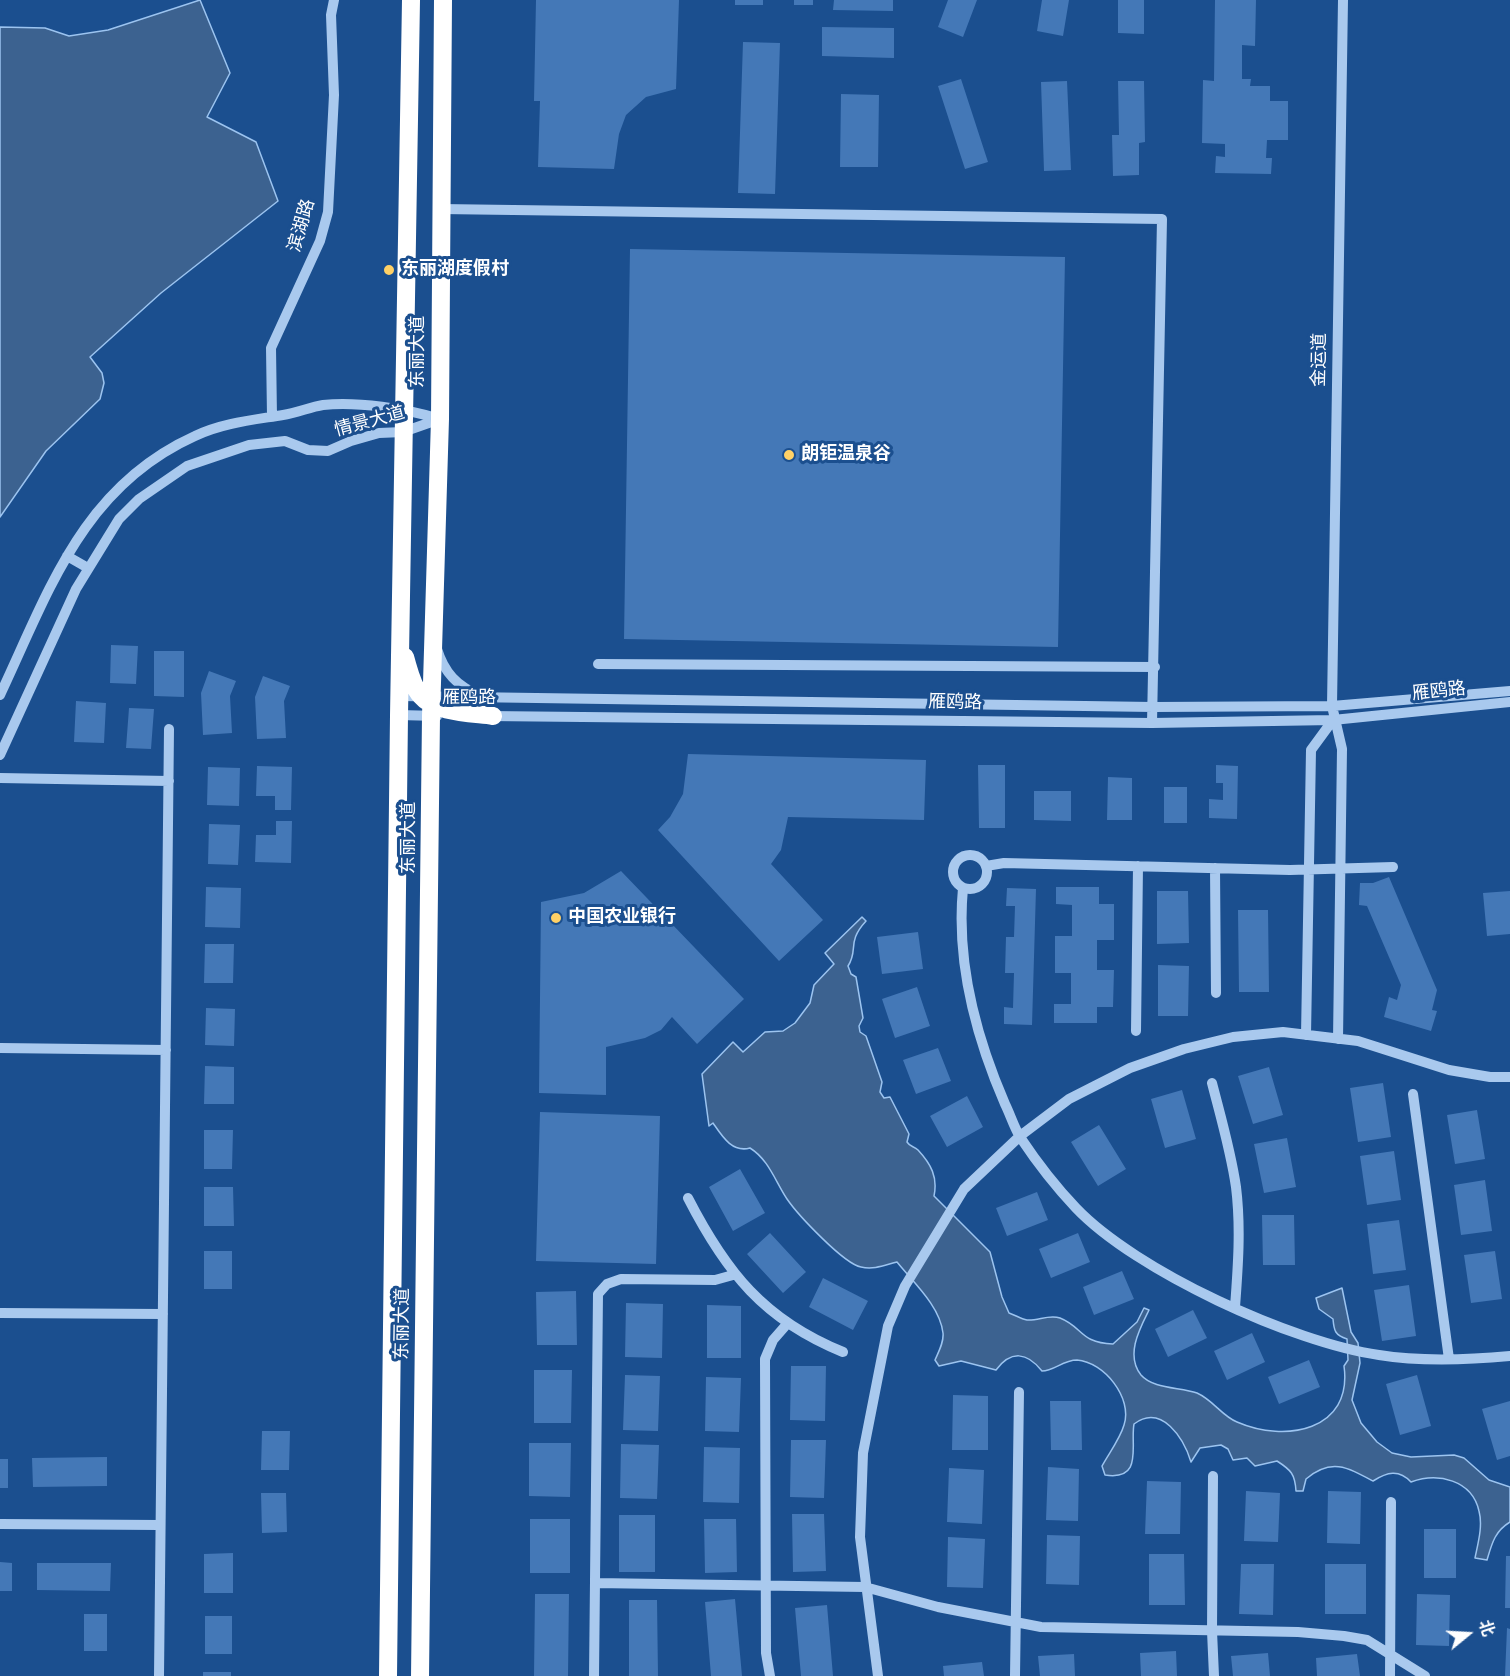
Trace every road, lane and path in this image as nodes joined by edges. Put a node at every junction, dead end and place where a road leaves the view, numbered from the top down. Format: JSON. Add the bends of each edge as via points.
{"nodes":[{"id":1,"x":334,"y":0,"type":"edge"},
{"id":2,"x":411,"y":0,"type":"edge"},
{"id":3,"x":443,"y":0,"type":"edge"},
{"id":4,"x":1343,"y":0,"type":"edge"},
{"id":5,"x":441,"y":209,"type":"junction"},
{"id":6,"x":403,"y":408,"type":"junction"},
{"id":7,"x":272,"y":417,"type":"junction"},
{"id":8,"x":440,"y":419,"type":"junction"},
{"id":9,"x":403,"y":432,"type":"junction"},
{"id":10,"x":67,"y":556,"type":"junction"},
{"id":11,"x":88,"y":568,"type":"junction"},
{"id":12,"x":434,"y":634,"type":"junction"},
{"id":13,"x":400,"y":635,"type":"junction"},
{"id":14,"x":598,"y":664,"type":"dead end"},
{"id":15,"x":1155,"y":668,"type":"junction"},
{"id":16,"x":1510,"y":691,"type":"edge"},
{"id":17,"x":0,"y":695,"type":"edge"},
{"id":18,"x":399,"y":696,"type":"junction"},
{"id":19,"x":1510,"y":702,"type":"edge"},
{"id":20,"x":429,"y":703,"type":"junction"},
{"id":21,"x":1332,"y":706,"type":"junction"},
{"id":22,"x":492,"y":707,"type":"junction"},
{"id":23,"x":1153,"y":707,"type":"junction"},
{"id":24,"x":399,"y":715,"type":"junction"},
{"id":25,"x":1333,"y":720,"type":"junction"},
{"id":26,"x":1152,"y":723,"type":"junction"},
{"id":27,"x":169,"y":729,"type":"dead end"},
{"id":28,"x":0,"y":755,"type":"edge"},
{"id":29,"x":0,"y":778,"type":"edge"},
{"id":30,"x":169,"y":781,"type":"junction"},
{"id":31,"x":986,"y":866,"type":"junction"},
{"id":32,"x":1138,"y":866,"type":"junction"},
{"id":33,"x":1393,"y":867,"type":"dead end"},
{"id":34,"x":1215,"y":868,"type":"junction"},
{"id":35,"x":1340,"y":868,"type":"junction"},
{"id":36,"x":1309,"y":869,"type":"junction"},
{"id":37,"x":963,"y":888,"type":"junction"},
{"id":38,"x":1216,"y":993,"type":"dead end"},
{"id":39,"x":1136,"y":1031,"type":"dead end"},
{"id":40,"x":1306,"y":1035,"type":"junction"},
{"id":41,"x":1338,"y":1039,"type":"junction"},
{"id":42,"x":0,"y":1048,"type":"edge"},
{"id":43,"x":166,"y":1050,"type":"junction"},
{"id":44,"x":1510,"y":1077,"type":"edge"},
{"id":45,"x":1212,"y":1083,"type":"dead end"},
{"id":46,"x":1413,"y":1094,"type":"dead end"},
{"id":47,"x":1020,"y":1136,"type":"junction"},
{"id":48,"x":688,"y":1198,"type":"dead end"},
{"id":49,"x":734,"y":1275,"type":"junction"},
{"id":50,"x":1235,"y":1308,"type":"junction"},
{"id":51,"x":0,"y":1313,"type":"edge"},
{"id":52,"x":163,"y":1314,"type":"junction"},
{"id":53,"x":787,"y":1324,"type":"junction"},
{"id":54,"x":843,"y":1352,"type":"dead end"},
{"id":55,"x":1510,"y":1356,"type":"edge"},
{"id":56,"x":1449,"y":1359,"type":"junction"},
{"id":57,"x":1019,"y":1392,"type":"dead end"},
{"id":58,"x":1213,"y":1476,"type":"dead end"},
{"id":59,"x":1391,"y":1502,"type":"dead end"},
{"id":60,"x":0,"y":1524,"type":"edge"},
{"id":61,"x":160,"y":1525,"type":"junction"},
{"id":62,"x":595,"y":1583,"type":"junction"},
{"id":63,"x":765,"y":1587,"type":"junction"},
{"id":64,"x":865,"y":1587,"type":"junction"},
{"id":65,"x":1014,"y":1622,"type":"junction"},
{"id":66,"x":1212,"y":1631,"type":"junction"},
{"id":67,"x":1389,"y":1654,"type":"junction"},
{"id":68,"x":159,"y":1676,"type":"edge"},
{"id":69,"x":387,"y":1676,"type":"edge"},
{"id":70,"x":420,"y":1676,"type":"edge"},
{"id":71,"x":594,"y":1676,"type":"edge"},
{"id":72,"x":770,"y":1676,"type":"edge"},
{"id":73,"x":878,"y":1676,"type":"edge"},
{"id":74,"x":1015,"y":1676,"type":"edge"},
{"id":75,"x":1214,"y":1676,"type":"edge"},
{"id":76,"x":1390,"y":1676,"type":"edge"},
{"id":77,"x":1425,"y":1676,"type":"edge"}],
"edges":[{"from":1,"to":7,"type":"street","name":"滨湖路","via":[[328,212],[320,241],[272,348]]},
{"from":2,"to":6,"type":"highway","name":"东丽大道"},
{"from":3,"to":5,"type":"highway","name":"东丽大道"},
{"from":4,"to":21,"type":"street","name":"金运道"},
{"from":5,"to":8,"type":"highway","name":"东丽大道"},
{"from":5,"to":15,"type":"street","via":[[1161,219]]},
{"from":6,"to":7,"type":"street","name":"情景大道","via":[[321,405]]},
{"from":6,"to":8,"type":"street","name":"情景大道"},
{"from":6,"to":9,"type":"highway","name":"东丽大道"},
{"from":7,"to":10,"type":"street","name":"情景大道","via":[[228,424],[196,435],[141,467],[97,509]]},
{"from":8,"to":9,"type":"street","name":"情景大道"},
{"from":8,"to":12,"type":"highway","name":"东丽大道"},
{"from":9,"to":11,"type":"street","name":"情景大道","via":[[379,433],[328,451],[308,450],[285,441],[249,445],[187,466],[139,499],[118,519]]},
{"from":9,"to":13,"type":"highway","name":"东丽大道"},
{"from":10,"to":11,"type":"street"},
{"from":10,"to":17,"type":"street","name":"情景大道"},
{"from":11,"to":28,"type":"street","name":"情景大道"},
{"from":12,"to":20,"type":"highway","name":"东丽大道"},
{"from":12,"to":22,"type":"street","via":[[440,659],[452,678]]},
{"from":13,"to":18,"type":"highway","name":"东丽大道"},
{"from":13,"to":20,"type":"highway","via":[[410,674]]},
{"from":14,"to":15,"type":"street"},
{"from":15,"to":23,"type":"street"},
{"from":16,"to":21,"type":"street","name":"雁鸥路"},
{"from":18,"to":20,"type":"street","name":"雁鸥路"},
{"from":18,"to":24,"type":"highway","name":"东丽大道"},
{"from":19,"to":25,"type":"street","name":"雁鸥路"},
{"from":20,"to":22,"type":"highway"},
{"from":20,"to":24,"type":"street","name":"雁鸥路"},
{"from":20,"to":70,"type":"highway","name":"东丽大道"},
{"from":21,"to":23,"type":"street","name":"雁鸥路"},
{"from":21,"to":25,"type":"street","name":"金运道"},
{"from":22,"to":23,"type":"street","name":"雁鸥路"},
{"from":22,"to":26,"type":"street","name":"雁鸥路"},
{"from":23,"to":26,"type":"street"},
{"from":24,"to":69,"type":"highway","name":"东丽大道"},
{"from":25,"to":26,"type":"street","name":"雁鸥路"},
{"from":25,"to":35,"type":"street","name":"金运道","via":[[1342,749]]},
{"from":25,"to":36,"type":"street","via":[[1311,750]]},
{"from":27,"to":30,"type":"street"},
{"from":29,"to":30,"type":"street"},
{"from":30,"to":43,"type":"street"},
{"from":31,"to":32,"type":"street"},
{"from":31,"to":37,"type":"street","via":[[981,885]]},
{"from":31,"to":37,"type":"street","via":[[972,855],[960,858],[952,870]]},
{"from":32,"to":34,"type":"street"},
{"from":32,"to":39,"type":"street"},
{"from":33,"to":35,"type":"street"},
{"from":34,"to":36,"type":"street"},
{"from":34,"to":38,"type":"street"},
{"from":35,"to":36,"type":"street"},
{"from":35,"to":41,"type":"street","name":"金运道"},
{"from":36,"to":40,"type":"street"},
{"from":37,"to":47,"type":"street","via":[[961,928],[975,1016],[994,1079]]},
{"from":40,"to":41,"type":"street"},
{"from":40,"to":47,"type":"street","via":[[1283,1032],[1233,1037],[1184,1049],[1131,1068],[1069,1099]]},
{"from":41,"to":44,"type":"street","via":[[1358,1041],[1449,1070]]},
{"from":42,"to":43,"type":"street"},
{"from":43,"to":52,"type":"street"},
{"from":45,"to":50,"type":"street","via":[[1236,1188],[1239,1241]]},
{"from":46,"to":56,"type":"street"},
{"from":47,"to":50,"type":"street","via":[[1077,1209],[1129,1251]]},
{"from":47,"to":64,"type":"street","via":[[964,1189],[905,1286],[888,1326],[863,1453],[860,1537]]},
{"from":48,"to":49,"type":"street"},
{"from":49,"to":53,"type":"street","via":[[751,1295]]},
{"from":49,"to":62,"type":"street","via":[[715,1280],[621,1280],[607,1284],[598,1294]]},
{"from":50,"to":56,"type":"street","via":[[1331,1344],[1377,1355]]},
{"from":51,"to":52,"type":"street"},
{"from":52,"to":61,"type":"street"},
{"from":53,"to":54,"type":"street"},
{"from":53,"to":63,"type":"street","via":[[773,1340],[765,1359]]},
{"from":55,"to":56,"type":"street"},
{"from":57,"to":65,"type":"street"},
{"from":58,"to":66,"type":"street"},
{"from":59,"to":67,"type":"street"},
{"from":60,"to":61,"type":"street"},
{"from":61,"to":68,"type":"street"},
{"from":62,"to":63,"type":"street"},
{"from":62,"to":71,"type":"street"},
{"from":63,"to":64,"type":"street"},
{"from":63,"to":72,"type":"street"},
{"from":64,"to":65,"type":"street"},
{"from":64,"to":73,"type":"street"},
{"from":65,"to":66,"type":"street","via":[[1041,1627]]},
{"from":65,"to":74,"type":"street"},
{"from":66,"to":67,"type":"street","via":[[1344,1636],[1367,1640]]},
{"from":66,"to":75,"type":"street"},
{"from":67,"to":76,"type":"street"},
{"from":67,"to":77,"type":"street"}]}
